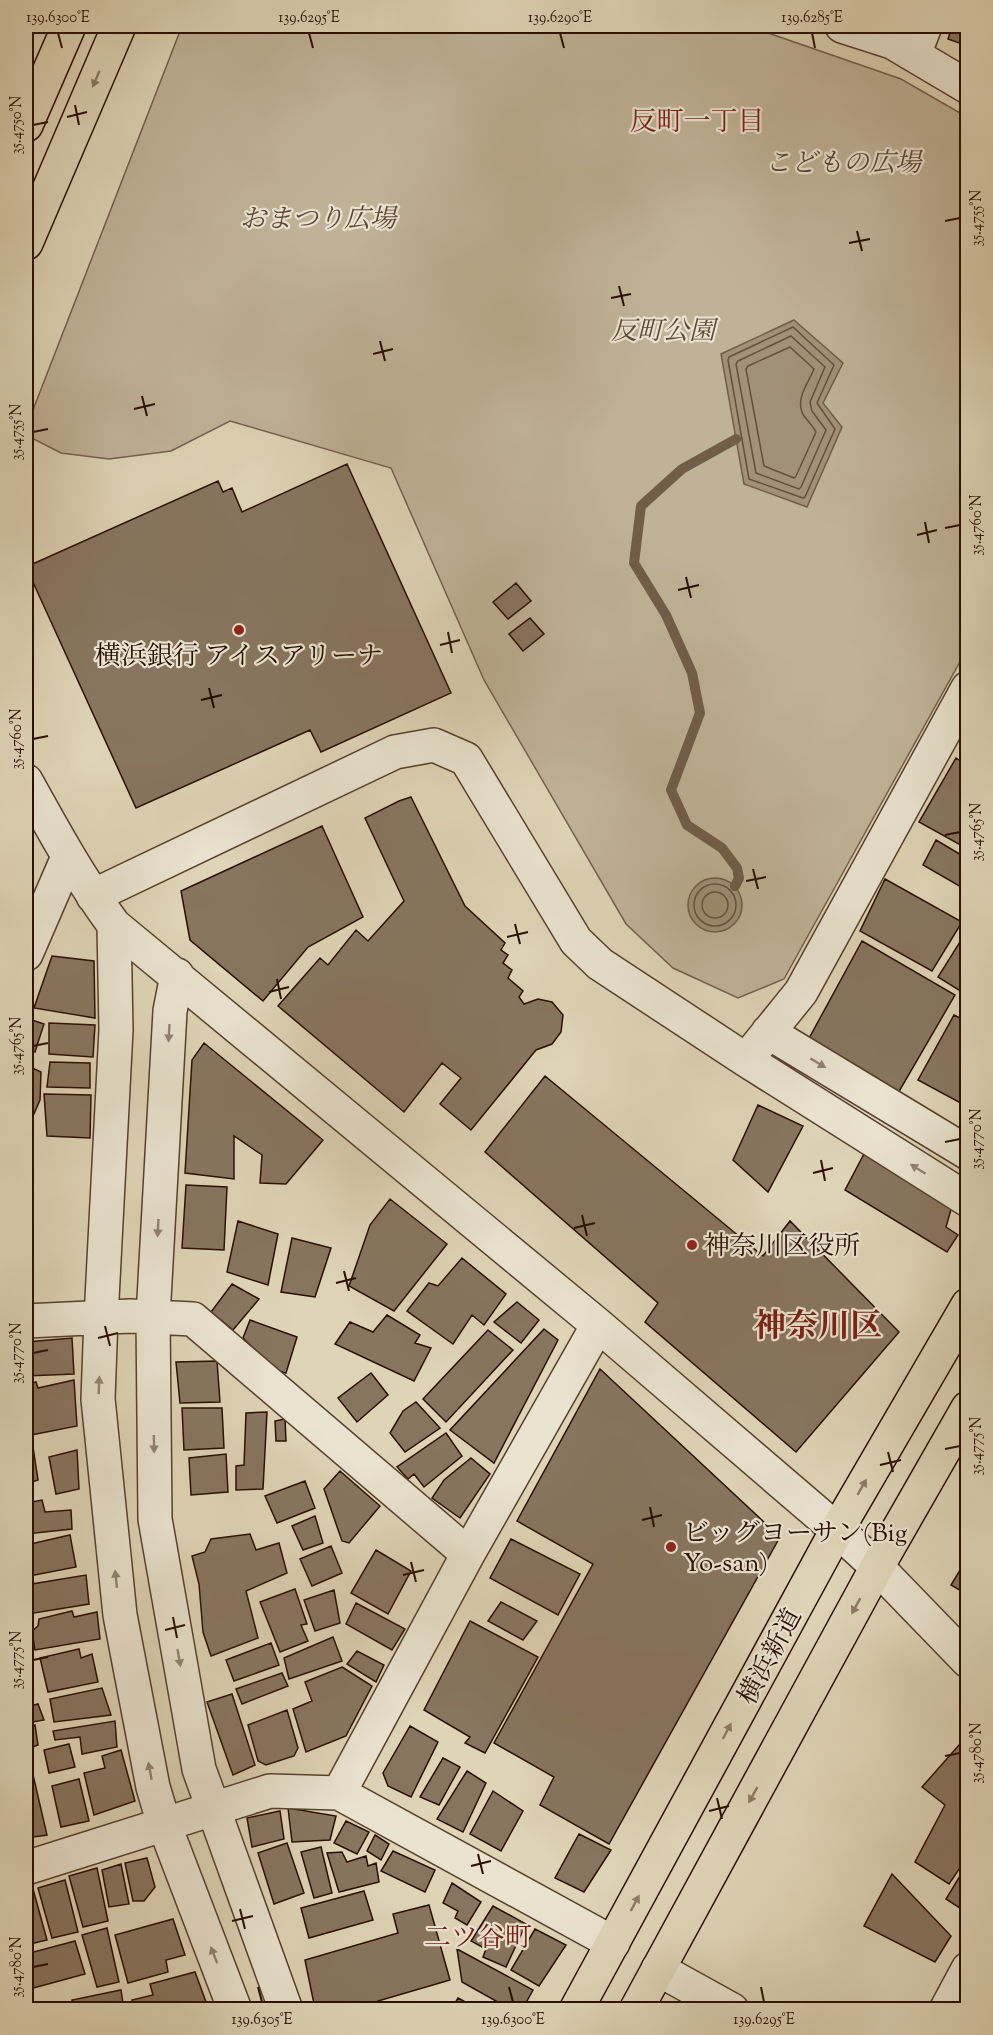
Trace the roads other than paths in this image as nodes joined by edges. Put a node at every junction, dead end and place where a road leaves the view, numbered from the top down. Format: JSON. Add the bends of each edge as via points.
{"nodes":[{"id":1,"x":69,"y":26,"type":"edge"},
{"id":2,"x":119,"y":26,"type":"edge"},
{"id":3,"x":842,"y":26,"type":"edge"},
{"id":4,"x":920,"y":40,"type":"edge"},
{"id":5,"x":968,"y":87,"type":"edge"},
{"id":6,"x":26,"y":125,"type":"edge"},
{"id":7,"x":26,"y":243,"type":"edge"},
{"id":8,"x":968,"y":688,"type":"edge"},
{"id":9,"x":26,"y":781,"type":"edge"},
{"id":10,"x":68,"y":857,"type":"junction"},
{"id":11,"x":93,"y":896,"type":"junction"},
{"id":12,"x":114,"y":925,"type":"junction"},
{"id":13,"x":26,"y":954,"type":"edge"},
{"id":14,"x":177,"y":975,"type":"junction"},
{"id":15,"x":768,"y":1032,"type":"junction"},
{"id":16,"x":746,"y":1060,"type":"junction"},
{"id":17,"x":968,"y":1153,"type":"edge"},
{"id":18,"x":968,"y":1200,"type":"edge"},
{"id":19,"x":968,"y":1305,"type":"edge"},
{"id":20,"x":153,"y":1317,"type":"junction"},
{"id":21,"x":101,"y":1318,"type":"junction"},
{"id":22,"x":26,"y":1321,"type":"edge"},
{"id":23,"x":598,"y":1324,"type":"junction"},
{"id":24,"x":968,"y":1408,"type":"edge"},
{"id":25,"x":837,"y":1530,"type":"junction"},
{"id":26,"x":468,"y":1554,"type":"junction"},
{"id":27,"x":877,"y":1567,"type":"junction"},
{"id":28,"x":968,"y":1662,"type":"edge"},
{"id":29,"x":339,"y":1793,"type":"junction"},
{"id":30,"x":212,"y":1809,"type":"junction"},
{"id":31,"x":164,"y":1824,"type":"junction"},
{"id":32,"x":26,"y":1868,"type":"edge"},
{"id":33,"x":613,"y":1943,"type":"junction"},
{"id":34,"x":658,"y":1969,"type":"junction"},
{"id":35,"x":968,"y":1969,"type":"edge"},
{"id":36,"x":235,"y":2010,"type":"edge"},
{"id":37,"x":286,"y":2010,"type":"edge"},
{"id":38,"x":576,"y":2010,"type":"edge"},
{"id":39,"x":636,"y":2010,"type":"edge"},
{"id":40,"x":732,"y":2010,"type":"edge"},
{"id":41,"x":946,"y":2010,"type":"edge"}],
"edges":[{"from":1,"to":6,"type":"highway"},
{"from":2,"to":7,"type":"highway","one_way":true},
{"from":3,"to":4,"type":"street","via":[[892,42]]},
{"from":4,"to":5,"type":"street"},
{"from":8,"to":15,"type":"street","via":[[801,992]]},
{"from":9,"to":10,"type":"street"},
{"from":10,"to":11,"type":"street"},
{"from":10,"to":13,"type":"street"},
{"from":11,"to":12,"type":"street"},
{"from":11,"to":16,"type":"street","via":[[395,752],[434,745],[466,759],[576,941],[600,963]]},
{"from":12,"to":14,"type":"street"},
{"from":12,"to":21,"type":"street","via":[[116,1030]]},
{"from":14,"to":20,"type":"street","one_way":true,"via":[[170,1011]]},
{"from":14,"to":23,"type":"street"},
{"from":15,"to":16,"type":"street"},
{"from":15,"to":17,"type":"street","one_way":true},
{"from":18,"to":16,"type":"street","one_way":true},
{"from":25,"to":19,"type":"highway","name":"横浜新道","one_way":true},
{"from":20,"to":21,"type":"street"},
{"from":20,"to":26,"type":"street","via":[[193,1319]]},
{"from":20,"to":30,"type":"street","one_way":true,"via":[[155,1519],[199,1769]]},
{"from":21,"to":22,"type":"street"},
{"from":31,"to":21,"type":"street","one_way":true,"via":[[120,1615],[98,1399]]},
{"from":23,"to":25,"type":"street"},
{"from":23,"to":26,"type":"street"},
{"from":24,"to":27,"type":"highway","name":"横浜新道"},
{"from":25,"to":27,"type":"street"},
{"from":33,"to":25,"type":"highway","name":"横浜新道","one_way":true},
{"from":26,"to":29,"type":"street"},
{"from":27,"to":28,"type":"street"},
{"from":27,"to":34,"type":"highway","name":"横浜新道","one_way":true},
{"from":29,"to":30,"type":"street","via":[[270,1791]]},
{"from":29,"to":33,"type":"street"},
{"from":30,"to":31,"type":"street"},
{"from":30,"to":37,"type":"street"},
{"from":31,"to":32,"type":"street"},
{"from":36,"to":31,"type":"street","one_way":true},
{"from":33,"to":38,"type":"highway","name":"横浜新道"},
{"from":34,"to":39,"type":"highway","name":"横浜新道"},
{"from":34,"to":40,"type":"street"},
{"from":35,"to":41,"type":"street"}]}
